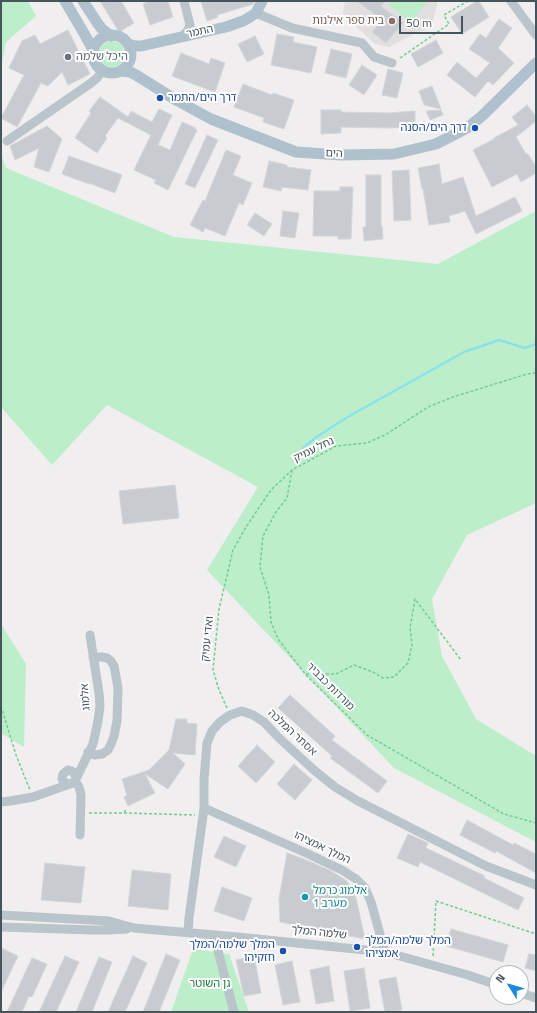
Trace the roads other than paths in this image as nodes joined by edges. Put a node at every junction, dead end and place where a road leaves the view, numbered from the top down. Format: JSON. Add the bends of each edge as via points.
{"nodes":[{"id":1,"x":65,"y":1,"type":"edge"},
{"id":2,"x":83,"y":1,"type":"edge"},
{"id":3,"x":184,"y":1,"type":"edge"},
{"id":4,"x":262,"y":1,"type":"edge"},
{"id":5,"x":511,"y":1,"type":"edge"},
{"id":6,"x":256,"y":13,"type":"junction"},
{"id":7,"x":536,"y":35,"type":"edge"},
{"id":8,"x":110,"y":36,"type":"junction"},
{"id":9,"x":183,"y":36,"type":"junction"},
{"id":10,"x":128,"y":44,"type":"junction"},
{"id":11,"x":94,"y":52,"type":"junction"},
{"id":12,"x":392,"y":63,"type":"road end"},
{"id":13,"x":536,"y":63,"type":"edge"},
{"id":14,"x":103,"y":70,"type":"junction"},
{"id":15,"x":121,"y":71,"type":"junction"},
{"id":16,"x":7,"y":141,"type":"dead end"},
{"id":17,"x":90,"y":634,"type":"dead end"},
{"id":18,"x":93,"y":657,"type":"junction"},
{"id":19,"x":87,"y":754,"type":"junction"},
{"id":20,"x":65,"y":772,"type":"junction"},
{"id":21,"x":73,"y":781,"type":"junction"},
{"id":22,"x":44,"y":793,"type":"junction"},
{"id":23,"x":1,"y":802,"type":"edge"},
{"id":24,"x":203,"y":812,"type":"junction"},
{"id":25,"x":80,"y":835,"type":"dead end"},
{"id":26,"x":536,"y":885,"type":"edge"},
{"id":27,"x":1,"y":915,"type":"edge"},
{"id":28,"x":1,"y":927,"type":"edge"},
{"id":29,"x":134,"y":928,"type":"junction"},
{"id":30,"x":188,"y":932,"type":"junction"},
{"id":31,"x":218,"y":935,"type":"junction"},
{"id":32,"x":385,"y":952,"type":"junction"},
{"id":33,"x":489,"y":982,"type":"edge"},
{"id":34,"x":234,"y":1012,"type":"edge"}],
"edges":[{"from":1,"to":11,"type":"main road"},
{"from":2,"to":8,"type":"main road","via":[[98,24]]},
{"from":3,"to":9,"type":"street","via":[[190,25]]},
{"from":4,"to":6,"type":"main road"},
{"from":5,"to":7,"type":"street"},
{"from":6,"to":9,"type":"main road","name":"התמר","via":[[226,27]]},
{"from":6,"to":12,"type":"street","via":[[292,28],[362,42],[374,57]]},
{"from":8,"to":10,"type":"main road","via":[[116,36]]},
{"from":8,"to":11,"type":"main road","via":[[98,43]]},
{"from":9,"to":10,"type":"main road","name":"התמר","via":[[141,46]]},
{"from":10,"to":15,"type":"main road","via":[[130,59]]},
{"from":11,"to":14,"type":"main road","via":[[96,62]]},
{"from":13,"to":15,"type":"main road","name":"הים","via":[[467,128],[436,144],[394,154],[341,155],[296,152],[211,119],[136,75]]},
{"from":14,"to":15,"type":"main road","via":[[112,73]]},
{"from":14,"to":16,"type":"street","via":[[91,83]]},
{"from":17,"to":18,"type":"street","name":"אלמוג"},
{"from":18,"to":19,"type":"street","name":"אלמוג","via":[[100,706],[93,744]]},
{"from":18,"to":19,"type":"street","via":[[108,658],[114,666],[118,688],[118,721],[108,750],[102,754]]},
{"from":19,"to":20,"type":"street","name":"אלמוג"},
{"from":19,"to":21,"type":"street","name":"אלמוג"},
{"from":20,"to":21,"type":"street","via":[[63,780],[66,783]]},
{"from":20,"to":22,"type":"street","name":"אלמוג"},
{"from":21,"to":22,"type":"street","name":"אלמוג"},
{"from":21,"to":25,"type":"street","via":[[80,790]]},
{"from":22,"to":23,"type":"street","name":"אלמוג"},
{"from":24,"to":26,"type":"street","name":"אסתר המלכה","via":[[207,743],[212,731],[220,722],[242,711],[264,722],[315,771],[358,801],[486,866]]},
{"from":24,"to":30,"type":"street"},
{"from":24,"to":32,"type":"street","name":"המלך אמציהו","via":[[304,852],[356,879],[365,888],[371,902]]},
{"from":27,"to":29,"type":"street","name":"שלמה המלך","via":[[108,921]]},
{"from":28,"to":29,"type":"street","name":"שלמה המלך","via":[[92,930]]},
{"from":29,"to":30,"type":"street","name":"שלמה המלך"},
{"from":30,"to":31,"type":"street","name":"שלמה המלך"},
{"from":31,"to":32,"type":"street","name":"שלמה המלך"},
{"from":31,"to":34,"type":"street","via":[[218,951]]},
{"from":32,"to":33,"type":"street","name":"שלמה המלך"}]}
